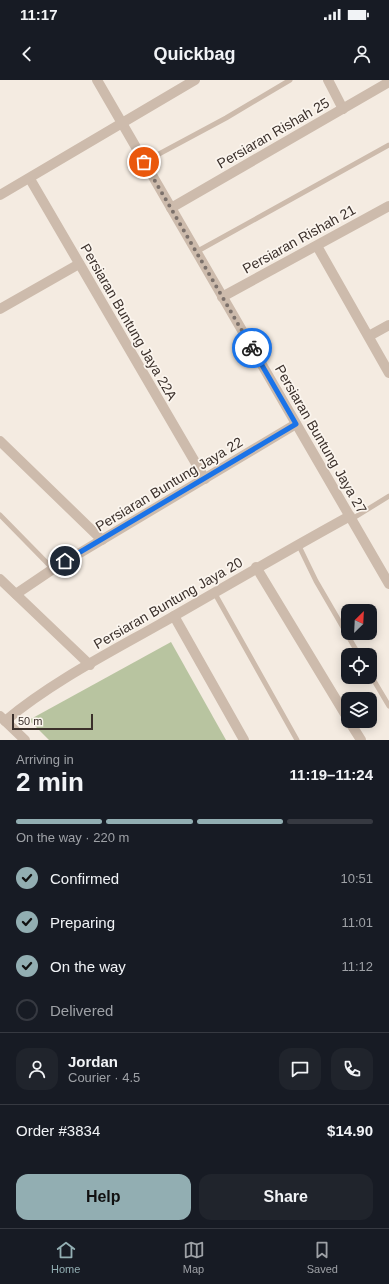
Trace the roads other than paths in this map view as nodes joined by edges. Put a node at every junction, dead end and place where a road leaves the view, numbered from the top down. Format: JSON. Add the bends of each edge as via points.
{"nodes":[{"id":1,"x":97,"y":80,"type":"edge"},
{"id":2,"x":195,"y":80,"type":"edge"},
{"id":3,"x":290,"y":80,"type":"edge"},
{"id":4,"x":328,"y":80,"type":"edge"},
{"id":5,"x":389,"y":82,"type":"edge"},
{"id":6,"x":343,"y":109,"type":"junction"},
{"id":7,"x":121,"y":124,"type":"junction"},
{"id":8,"x":389,"y":145,"type":"edge"},
{"id":9,"x":144,"y":162,"type":"junction"},
{"id":10,"x":30,"y":179,"type":"junction"},
{"id":11,"x":0,"y":195,"type":"edge"},
{"id":12,"x":389,"y":206,"type":"edge"},
{"id":13,"x":171,"y":208,"type":"junction"},
{"id":14,"x":317,"y":246,"type":"junction"},
{"id":15,"x":196,"y":252,"type":"junction"},
{"id":16,"x":79,"y":264,"type":"junction"},
{"id":17,"x":222,"y":296,"type":"junction"},
{"id":18,"x":0,"y":309,"type":"edge"},
{"id":19,"x":389,"y":325,"type":"edge"},
{"id":20,"x":369,"y":336,"type":"junction"},
{"id":21,"x":389,"y":373,"type":"edge"},
{"id":22,"x":296,"y":424,"type":"junction"},
{"id":23,"x":0,"y":441,"type":"edge"},
{"id":24,"x":205,"y":479,"type":"junction"},
{"id":25,"x":389,"y":496,"type":"edge"},
{"id":26,"x":0,"y":515,"type":"edge"},
{"id":27,"x":351,"y":518,"type":"junction"},
{"id":28,"x":102,"y":540,"type":"junction"},
{"id":29,"x":298,"y":544,"type":"junction"},
{"id":30,"x":256,"y":567,"type":"junction"},
{"id":31,"x":53,"y":569,"type":"junction"},
{"id":32,"x":0,"y":578,"type":"edge"},
{"id":33,"x":389,"y":584,"type":"edge"},
{"id":34,"x":214,"y":592,"type":"junction"},
{"id":35,"x":16,"y":594,"type":"junction"},
{"id":36,"x":174,"y":616,"type":"junction"},
{"id":37,"x":355,"y":648,"type":"edge"},
{"id":38,"x":90,"y":665,"type":"junction"},
{"id":39,"x":376,"y":684,"type":"edge"},
{"id":40,"x":389,"y":706,"type":"edge"},
{"id":41,"x":341,"y":707,"type":"edge"},
{"id":42,"x":2,"y":718,"type":"edge"},
{"id":43,"x":353,"y":728,"type":"edge"},
{"id":44,"x":358,"y":739,"type":"edge"},
{"id":45,"x":25,"y":740,"type":"edge"},
{"id":46,"x":244,"y":740,"type":"edge"},
{"id":47,"x":297,"y":740,"type":"edge"}],
"edges":[{"from":1,"to":7,"type":"street","name":"Persiaran Buntung Jaya 27"},
{"from":2,"to":7,"type":"street"},
{"from":3,"to":9,"type":"lane"},
{"from":4,"to":6,"type":"street"},
{"from":5,"to":6,"type":"street","name":"Persiaran Rishah 25"},
{"from":6,"to":13,"type":"street","name":"Persiaran Rishah 25"},
{"from":7,"to":9,"type":"street","name":"Persiaran Buntung Jaya 27"},
{"from":7,"to":10,"type":"street"},
{"from":8,"to":15,"type":"lane"},
{"from":9,"to":13,"type":"street","name":"Persiaran Buntung Jaya 27"},
{"from":10,"to":11,"type":"street"},
{"from":10,"to":16,"type":"street","name":"Persiaran Buntung Jaya 22A"},
{"from":12,"to":14,"type":"street","name":"Persiaran Rishah 21"},
{"from":13,"to":15,"type":"street","name":"Persiaran Buntung Jaya 27"},
{"from":14,"to":17,"type":"street","name":"Persiaran Rishah 21"},
{"from":14,"to":20,"type":"street"},
{"from":15,"to":17,"type":"street","name":"Persiaran Buntung Jaya 27"},
{"from":16,"to":18,"type":"street"},
{"from":16,"to":24,"type":"street","name":"Persiaran Buntung Jaya 22A"},
{"from":17,"to":22,"type":"street","name":"Persiaran Buntung Jaya 27"},
{"from":19,"to":20,"type":"street"},
{"from":20,"to":21,"type":"street"},
{"from":22,"to":24,"type":"street","name":"Persiaran Buntung Jaya 22"},
{"from":22,"to":27,"type":"street","name":"Persiaran Buntung Jaya 27"},
{"from":23,"to":28,"type":"street"},
{"from":24,"to":28,"type":"street","name":"Persiaran Buntung Jaya 22"},
{"from":25,"to":27,"type":"lane","name":"Persiaran Buntung Jaya 20"},
{"from":26,"to":31,"type":"lane"},
{"from":27,"to":29,"type":"street","name":"Persiaran Buntung Jaya 20"},
{"from":27,"to":33,"type":"street","name":"Persiaran Buntung Jaya 27"},
{"from":28,"to":31,"type":"street","name":"Persiaran Buntung Jaya 22"},
{"from":29,"to":30,"type":"street","name":"Persiaran Buntung Jaya 20"},
{"from":29,"to":37,"type":"lane"},
{"from":30,"to":34,"type":"street","name":"Persiaran Buntung Jaya 20"},
{"from":30,"to":41,"type":"street"},
{"from":31,"to":35,"type":"street","name":"Persiaran Buntung Jaya 22"},
{"from":32,"to":35,"type":"street"},
{"from":34,"to":36,"type":"street","name":"Persiaran Buntung Jaya 20"},
{"from":34,"to":47,"type":"lane"},
{"from":35,"to":38,"type":"street"},
{"from":36,"to":38,"type":"street","name":"Persiaran Buntung Jaya 20"},
{"from":36,"to":46,"type":"street"},
{"from":38,"to":42,"type":"street","name":"Persiaran Buntung Jaya 20"},
{"from":39,"to":40,"type":"lane"},
{"from":42,"to":45,"type":"street"},
{"from":43,"to":44,"type":"street"}]}
